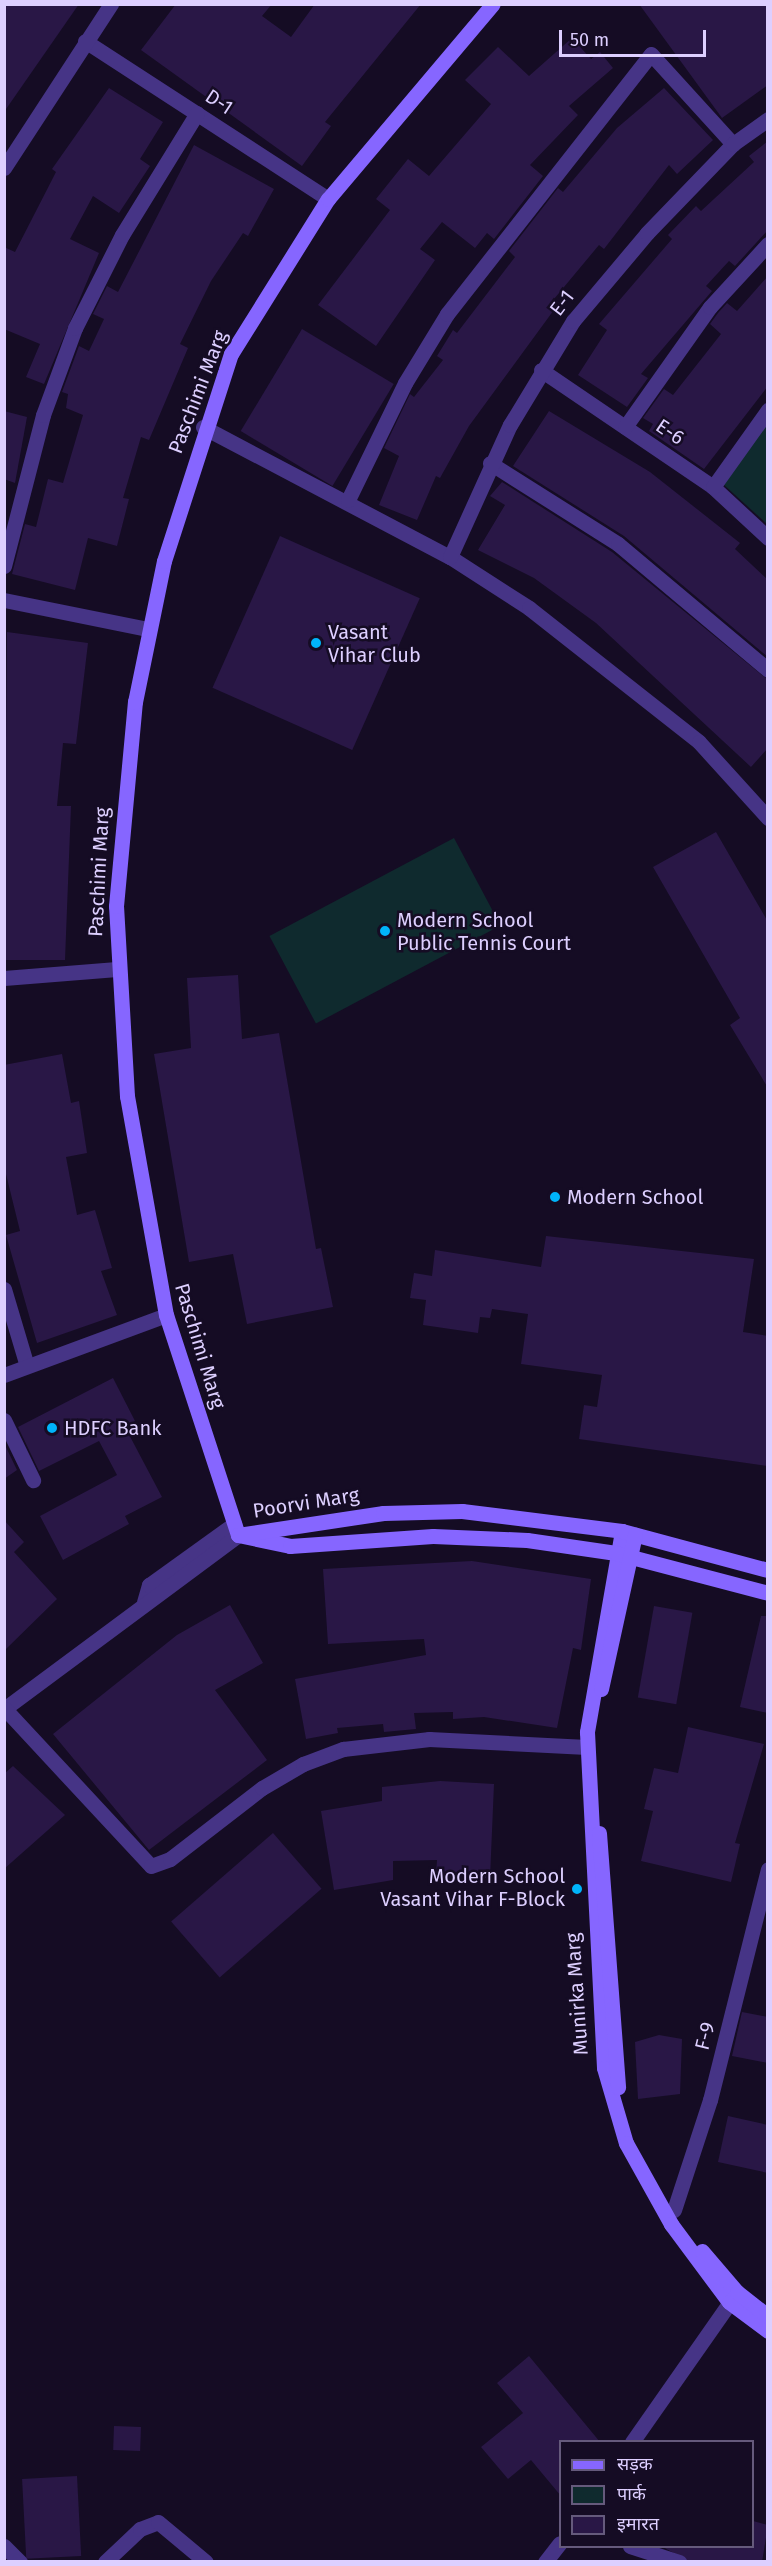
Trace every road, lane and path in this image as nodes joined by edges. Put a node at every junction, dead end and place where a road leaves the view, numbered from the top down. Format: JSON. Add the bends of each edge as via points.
{"nodes":[{"id":1,"x":111,"y":4,"type":"edge"},
{"id":2,"x":493,"y":4,"type":"edge"},
{"id":3,"x":85,"y":41,"type":"junction"},
{"id":4,"x":197,"y":113,"type":"junction"},
{"id":5,"x":768,"y":118,"type":"edge"},
{"id":6,"x":733,"y":144,"type":"junction"},
{"id":7,"x":4,"y":168,"type":"edge"},
{"id":8,"x":328,"y":199,"type":"junction"},
{"id":9,"x":768,"y":244,"type":"edge"},
{"id":10,"x":541,"y":370,"type":"junction"},
{"id":11,"x":768,"y":410,"type":"edge"},
{"id":12,"x":203,"y":427,"type":"junction"},
{"id":13,"x":625,"y":427,"type":"junction"},
{"id":14,"x":490,"y":463,"type":"junction"},
{"id":15,"x":713,"y":487,"type":"junction"},
{"id":16,"x":348,"y":500,"type":"junction"},
{"id":17,"x":768,"y":538,"type":"edge"},
{"id":18,"x":450,"y":557,"type":"junction"},
{"id":19,"x":4,"y":566,"type":"edge"},
{"id":20,"x":4,"y":600,"type":"edge"},
{"id":21,"x":148,"y":628,"type":"junction"},
{"id":22,"x":768,"y":670,"type":"edge"},
{"id":23,"x":768,"y":818,"type":"edge"},
{"id":24,"x":117,"y":969,"type":"junction"},
{"id":25,"x":4,"y":978,"type":"edge"},
{"id":26,"x":4,"y":1289,"type":"edge"},
{"id":27,"x":165,"y":1315,"type":"junction"},
{"id":28,"x":27,"y":1366,"type":"junction"},
{"id":29,"x":4,"y":1375,"type":"edge"},
{"id":30,"x":4,"y":1420,"type":"edge"},
{"id":31,"x":33,"y":1480,"type":"dead end"},
{"id":32,"x":236,"y":1529,"type":"junction"},
{"id":33,"x":628,"y":1533,"type":"junction"},
{"id":34,"x":623,"y":1556,"type":"junction"},
{"id":35,"x":768,"y":1570,"type":"edge"},
{"id":36,"x":768,"y":1593,"type":"edge"},
{"id":37,"x":5,"y":1709,"type":"edge"},
{"id":38,"x":587,"y":1747,"type":"junction"},
{"id":39,"x":768,"y":1869,"type":"edge"},
{"id":40,"x":674,"y":2210,"type":"junction"},
{"id":41,"x":733,"y":2297,"type":"junction"},
{"id":42,"x":768,"y":2316,"type":"edge"},
{"id":43,"x":768,"y":2331,"type":"edge"},
{"id":44,"x":633,"y":2440,"type":"edge"},
{"id":45,"x":559,"y":2545,"type":"edge"},
{"id":46,"x":4,"y":2546,"type":"edge"},
{"id":47,"x":633,"y":2548,"type":"edge"},
{"id":48,"x":20,"y":2562,"type":"edge"},
{"id":49,"x":105,"y":2562,"type":"edge"},
{"id":50,"x":206,"y":2562,"type":"edge"},
{"id":51,"x":545,"y":2562,"type":"edge"},
{"id":52,"x":678,"y":2562,"type":"edge"}],
"edges":[{"from":1,"to":3,"type":"street"},
{"from":2,"to":8,"type":"main road","name":"Paschimi Marg"},
{"from":3,"to":4,"type":"street","name":"D-1"},
{"from":3,"to":7,"type":"street"},
{"from":4,"to":8,"type":"street","name":"D-1"},
{"from":4,"to":19,"type":"street","via":[[122,235],[75,328],[43,415]]},
{"from":5,"to":6,"type":"street","name":"E-1"},
{"from":6,"to":10,"type":"street","name":"E-1","via":[[606,280]]},
{"from":6,"to":16,"type":"street","via":[[651,54],[447,315],[405,383]]},
{"from":8,"to":12,"type":"main road","name":"Paschimi Marg","via":[[231,354]]},
{"from":9,"to":13,"type":"street","via":[[710,307]]},
{"from":10,"to":13,"type":"street","name":"E-6"},
{"from":10,"to":14,"type":"street","name":"E-1"},
{"from":11,"to":15,"type":"street"},
{"from":12,"to":16,"type":"street"},
{"from":12,"to":21,"type":"main road","name":"Paschimi Marg"},
{"from":13,"to":15,"type":"street","name":"E-6"},
{"from":14,"to":18,"type":"street","name":"E-1"},
{"from":14,"to":22,"type":"street","via":[[627,551]]},
{"from":15,"to":17,"type":"street","name":"E-6"},
{"from":16,"to":18,"type":"street"},
{"from":18,"to":23,"type":"street","via":[[627,680],[732,774]]},
{"from":20,"to":21,"type":"street"},
{"from":21,"to":24,"type":"main road","name":"Paschimi Marg","via":[[122,809]]},
{"from":24,"to":25,"type":"street"},
{"from":24,"to":27,"type":"main road","name":"Paschimi Marg","via":[[127,1096]]},
{"from":26,"to":28,"type":"street"},
{"from":27,"to":28,"type":"street"},
{"from":27,"to":32,"type":"main road","name":"Paschimi Marg"},
{"from":28,"to":29,"type":"street"},
{"from":30,"to":31,"type":"street"},
{"from":32,"to":33,"type":"main road","name":"Poorvi Marg","via":[[426,1510]]},
{"from":32,"to":34,"type":"main road","name":"Poorvi Marg","via":[[290,1546],[484,1536]]},
{"from":32,"to":37,"type":"street","via":[[149,1585],[144,1602]]},
{"from":33,"to":34,"type":"main road","name":"Munirka Marg"},
{"from":33,"to":35,"type":"main road","name":"Poorvi Marg"},
{"from":34,"to":36,"type":"main road","name":"Poorvi Marg"},
{"from":34,"to":38,"type":"main road","name":"Munirka Marg","via":[[596,1659]]},
{"from":34,"to":40,"type":"main road","name":"Munirka Marg","via":[[597,1734],[611,2042],[625,2118]]},
{"from":37,"to":38,"type":"street","via":[[151,1866],[170,1859],[262,1788],[344,1749],[429,1739]]},
{"from":38,"to":41,"type":"main road","name":"Munirka Marg","via":[[598,2031],[615,2113],[671,2224]]},
{"from":39,"to":40,"type":"street","name":"F-9","via":[[710,2100]]},
{"from":40,"to":41,"type":"main road","name":"Munirka Marg"},
{"from":41,"to":42,"type":"main road","name":"Munirka Marg"},
{"from":41,"to":43,"type":"main road","name":"Munirka Marg"},
{"from":41,"to":44,"type":"street"},
{"from":45,"to":51,"type":"street"},
{"from":46,"to":48,"type":"street"},
{"from":47,"to":52,"type":"street"},
{"from":49,"to":50,"type":"street","via":[[140,2529],[158,2522]]}]}
